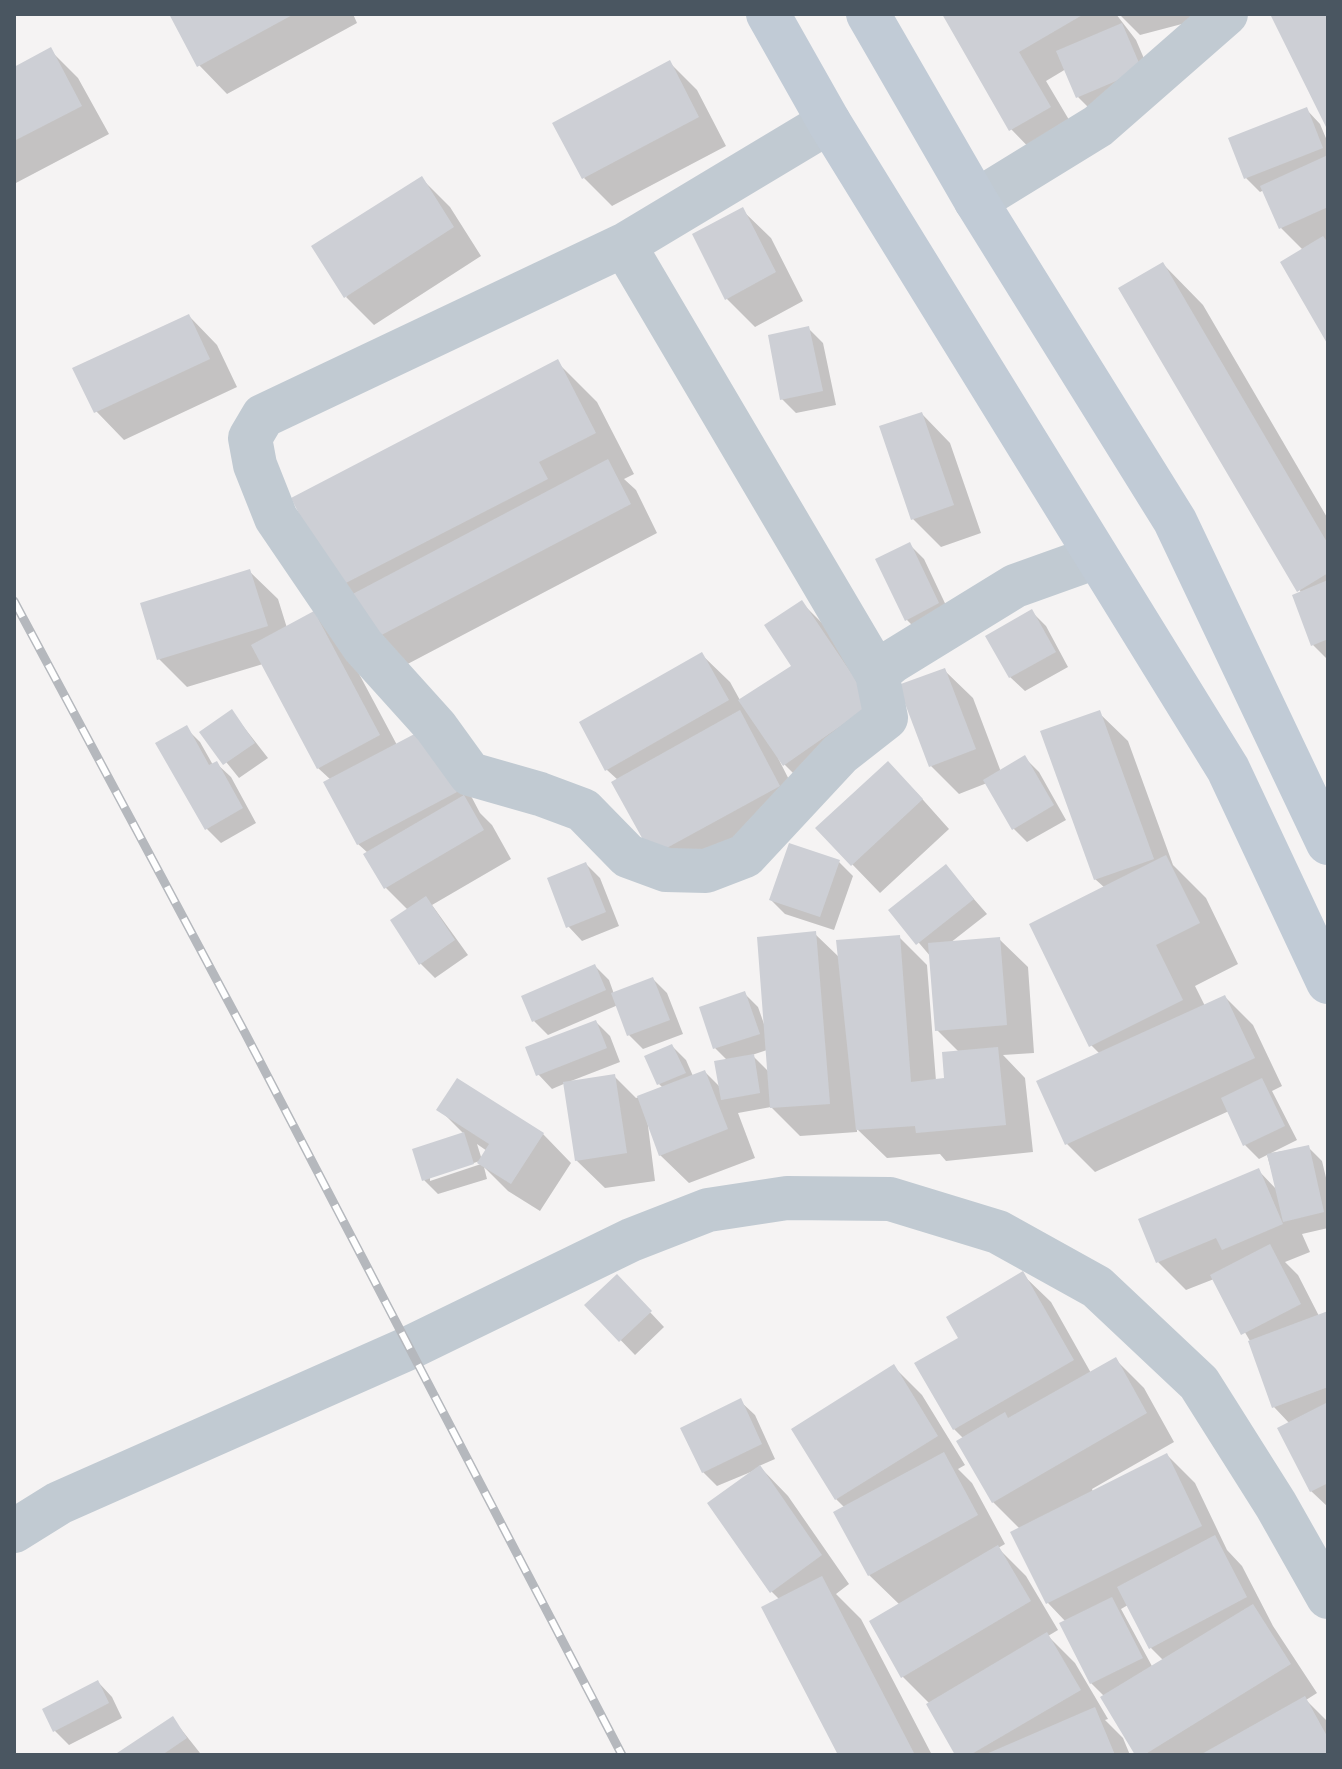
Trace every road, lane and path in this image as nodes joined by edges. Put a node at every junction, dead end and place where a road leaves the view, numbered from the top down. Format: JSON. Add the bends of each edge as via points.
{"nodes":[{"id":1,"x":768,"y":14,"type":"edge"},
{"id":2,"x":868,"y":14,"type":"edge"},
{"id":3,"x":1226,"y":14,"type":"edge"},
{"id":4,"x":829,"y":122,"type":"junction"},
{"id":5,"x":976,"y":201,"type":"junction"},
{"id":6,"x":624,"y":245,"type":"junction"},
{"id":7,"x":1096,"y":557,"type":"junction"},
{"id":8,"x":877,"y":674,"type":"junction"},
{"id":9,"x":1328,"y":843,"type":"edge"},
{"id":10,"x":1328,"y":982,"type":"edge"},
{"id":11,"x":14,"y":1497,"type":"edge"},
{"id":12,"x":59,"y":1503,"type":"junction"},
{"id":13,"x":14,"y":1531,"type":"edge"},
{"id":14,"x":1328,"y":1597,"type":"edge"}],
"edges":[{"from":1,"to":4,"type":"street"},
{"from":2,"to":5,"type":"street"},
{"from":3,"to":5,"type":"street","via":[[1098,126]]},
{"from":4,"to":6,"type":"street"},
{"from":4,"to":7,"type":"street"},
{"from":5,"to":9,"type":"street","via":[[1175,521]]},
{"from":6,"to":8,"type":"street"},
{"from":6,"to":8,"type":"street","via":[[263,416],[250,438],[276,518],[363,646],[436,727],[470,774],[583,810],[628,856],[666,870],[706,871],[745,856],[840,754],[886,718]]},
{"from":7,"to":8,"type":"street","via":[[1015,586]]},
{"from":7,"to":10,"type":"street","via":[[1228,769]]},
{"from":11,"to":12,"type":"street"},
{"from":12,"to":13,"type":"street"},
{"from":12,"to":14,"type":"street","via":[[409,1348],[631,1240],[708,1210],[787,1198],[890,1199],[998,1232],[1097,1287],[1199,1383]]}]}
